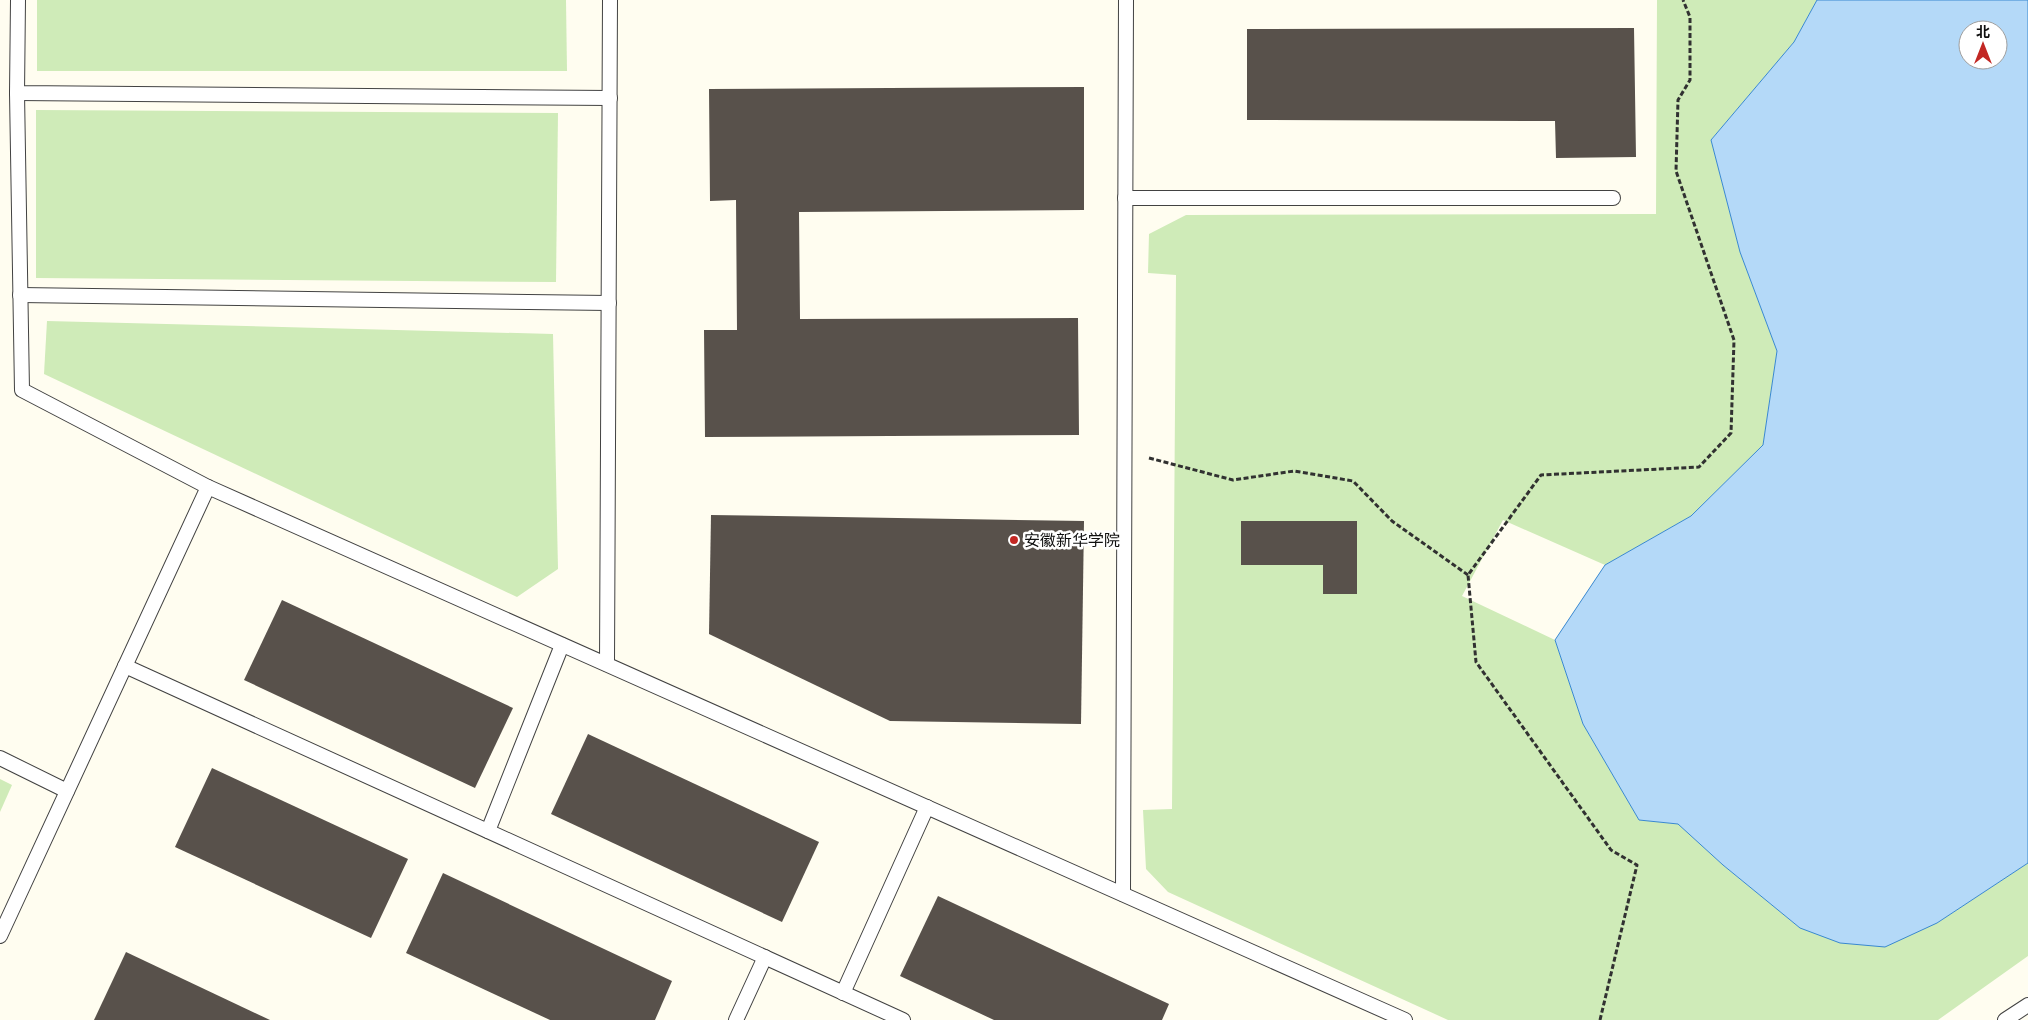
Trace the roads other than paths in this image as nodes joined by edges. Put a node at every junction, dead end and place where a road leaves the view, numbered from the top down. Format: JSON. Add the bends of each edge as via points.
{"nodes":[{"id":1,"x":18,"y":0,"type":"edge"},
{"id":2,"x":610,"y":0,"type":"edge"},
{"id":3,"x":1126,"y":0,"type":"edge"},
{"id":4,"x":17,"y":92,"type":"junction"},
{"id":5,"x":610,"y":98,"type":"junction"},
{"id":6,"x":1126,"y":198,"type":"junction"},
{"id":7,"x":1613,"y":198,"type":"dead end"},
{"id":8,"x":20,"y":295,"type":"junction"},
{"id":9,"x":609,"y":303,"type":"junction"},
{"id":10,"x":208,"y":487,"type":"junction"},
{"id":11,"x":562,"y":645,"type":"junction"},
{"id":12,"x":607,"y":664,"type":"junction"},
{"id":13,"x":125,"y":666,"type":"junction"},
{"id":14,"x":0,"y":758,"type":"edge"},
{"id":15,"x":67,"y":791,"type":"junction"},
{"id":16,"x":926,"y":807,"type":"junction"},
{"id":17,"x":488,"y":831,"type":"junction"},
{"id":18,"x":1123,"y":894,"type":"junction"},
{"id":19,"x":0,"y":936,"type":"edge"},
{"id":20,"x":765,"y":957,"type":"junction"},
{"id":21,"x":843,"y":993,"type":"junction"},
{"id":22,"x":2028,"y":1005,"type":"edge"},
{"id":23,"x":736,"y":1020,"type":"edge"},
{"id":24,"x":903,"y":1020,"type":"edge"},
{"id":25,"x":1406,"y":1020,"type":"edge"},
{"id":26,"x":2005,"y":1020,"type":"edge"}],
"edges":[{"from":1,"to":4,"type":"lane"},
{"from":2,"to":5,"type":"lane"},
{"from":3,"to":6,"type":"lane"},
{"from":4,"to":5,"type":"lane"},
{"from":4,"to":8,"type":"lane"},
{"from":5,"to":9,"type":"lane"},
{"from":6,"to":7,"type":"lane"},
{"from":6,"to":18,"type":"lane"},
{"from":8,"to":9,"type":"lane"},
{"from":8,"to":10,"type":"lane","via":[[22,390]]},
{"from":9,"to":12,"type":"lane"},
{"from":10,"to":11,"type":"lane"},
{"from":10,"to":13,"type":"lane"},
{"from":11,"to":12,"type":"lane"},
{"from":11,"to":17,"type":"lane"},
{"from":12,"to":16,"type":"lane"},
{"from":13,"to":15,"type":"lane"},
{"from":13,"to":17,"type":"lane"},
{"from":14,"to":15,"type":"lane"},
{"from":15,"to":19,"type":"lane"},
{"from":16,"to":18,"type":"lane"},
{"from":16,"to":21,"type":"lane"},
{"from":17,"to":20,"type":"lane"},
{"from":18,"to":25,"type":"lane"},
{"from":20,"to":21,"type":"lane"},
{"from":20,"to":23,"type":"lane"},
{"from":21,"to":24,"type":"lane"},
{"from":22,"to":26,"type":"lane"}]}
